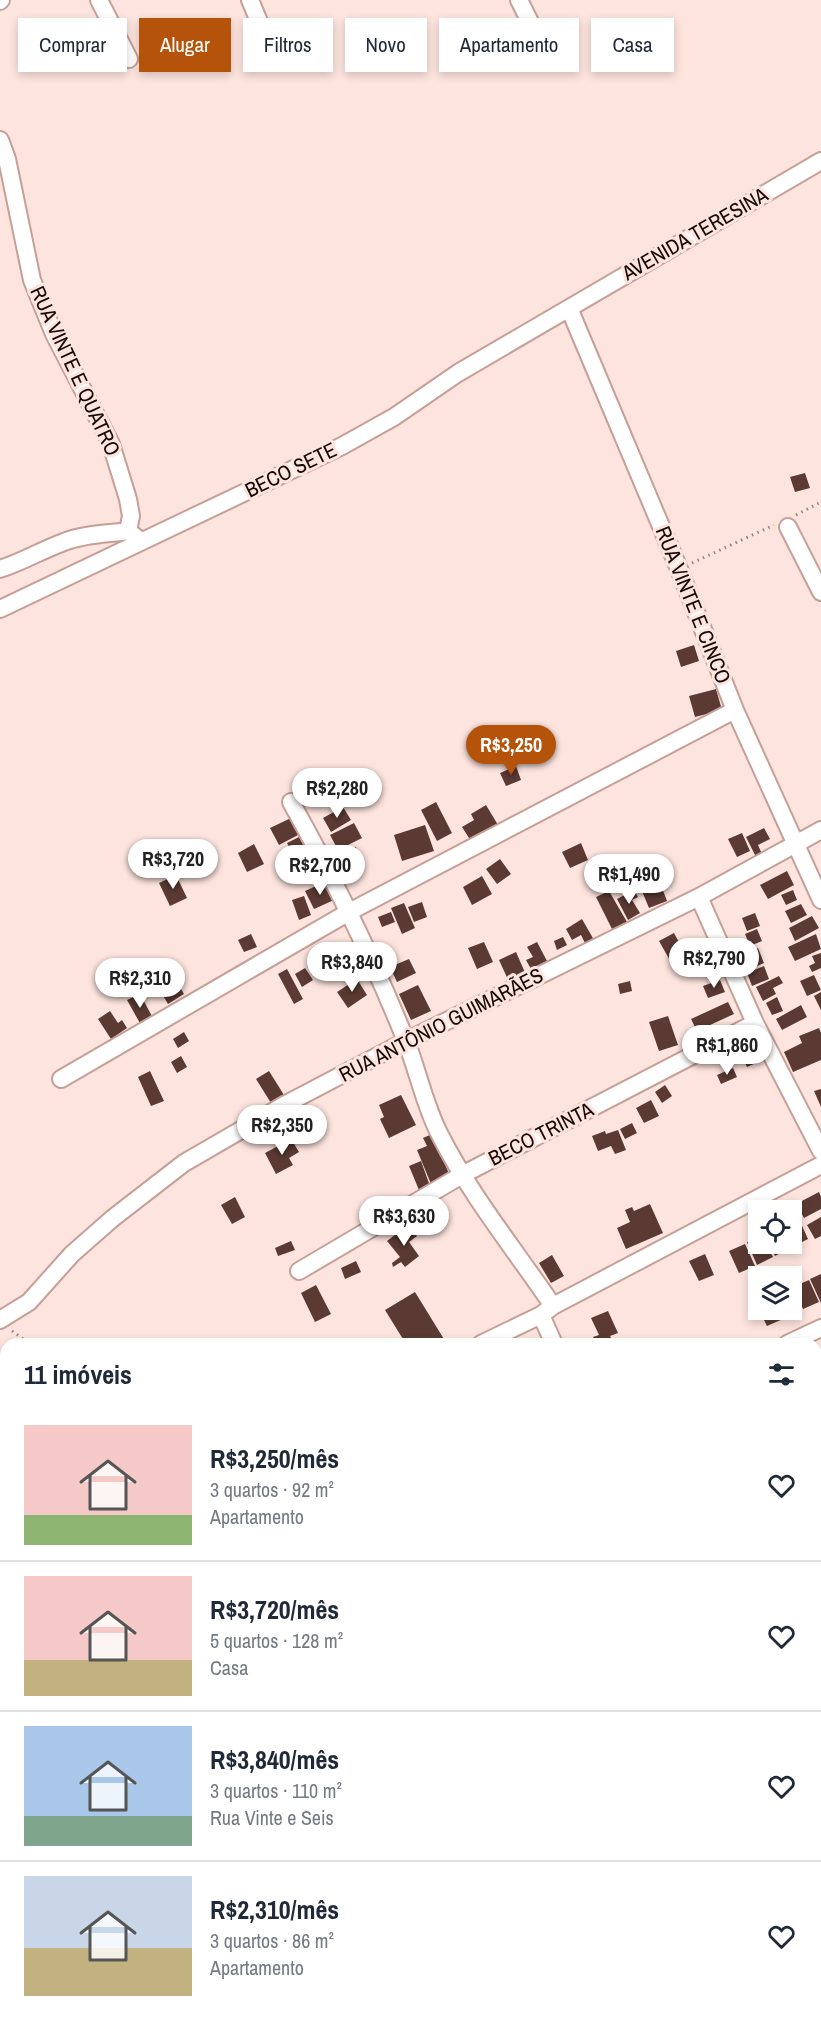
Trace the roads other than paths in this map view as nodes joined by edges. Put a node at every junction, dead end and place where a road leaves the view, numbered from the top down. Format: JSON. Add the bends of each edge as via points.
{"nodes":[{"id":1,"x":99,"y":0,"type":"edge"},
{"id":2,"x":250,"y":0,"type":"edge"},
{"id":3,"x":519,"y":0,"type":"edge"},
{"id":4,"x":258,"y":18,"type":"edge"},
{"id":5,"x":528,"y":18,"type":"edge"},
{"id":6,"x":129,"y":59,"type":"dead end"},
{"id":7,"x":0,"y":140,"type":"edge"},
{"id":8,"x":4,"y":160,"type":"edge"},
{"id":9,"x":821,"y":161,"type":"edge"},
{"id":10,"x":569,"y":308,"type":"junction"},
{"id":11,"x":786,"y":522,"type":"road end"},
{"id":12,"x":135,"y":536,"type":"junction"},
{"id":13,"x":0,"y":569,"type":"edge"},
{"id":14,"x":821,"y":592,"type":"edge"},
{"id":15,"x":0,"y":609,"type":"edge"},
{"id":16,"x":735,"y":710,"type":"junction"},
{"id":17,"x":291,"y":802,"type":"dead end"},
{"id":18,"x":821,"y":830,"type":"edge"},
{"id":19,"x":796,"y":843,"type":"junction"},
{"id":20,"x":699,"y":897,"type":"junction"},
{"id":21,"x":821,"y":900,"type":"edge"},
{"id":22,"x":349,"y":912,"type":"junction"},
{"id":23,"x":755,"y":1023,"type":"junction"},
{"id":24,"x":406,"y":1041,"type":"junction"},
{"id":25,"x":61,"y":1080,"type":"dead end"},
{"id":26,"x":821,"y":1150,"type":"edge"},
{"id":27,"x":821,"y":1166,"type":"edge"},
{"id":28,"x":462,"y":1175,"type":"junction"},
{"id":29,"x":299,"y":1271,"type":"dead end"},
{"id":30,"x":547,"y":1311,"type":"junction"},
{"id":31,"x":4,"y":1324,"type":"edge"},
{"id":32,"x":821,"y":1328,"type":"edge"},
{"id":33,"x":493,"y":1338,"type":"edge"},
{"id":34,"x":553,"y":1338,"type":"edge"},
{"id":35,"x":800,"y":1338,"type":"edge"}],
"edges":[{"from":1,"to":6,"type":"street"},
{"from":2,"to":4,"type":"street"},
{"from":3,"to":5,"type":"street"},
{"from":7,"to":8,"type":"street","name":"RUA VINTE E QUATRO"},
{"from":8,"to":12,"type":"street","name":"RUA VINTE E QUATRO","via":[[32,280],[54,333],[111,444]]},
{"from":9,"to":10,"type":"street","name":"AVENIDA TERESINA"},
{"from":10,"to":12,"type":"street","name":"BECO SETE","via":[[342,446]]},
{"from":10,"to":16,"type":"street","name":"RUA VINTE E CINCO"},
{"from":11,"to":14,"type":"street"},
{"from":12,"to":13,"type":"street","via":[[94,535],[65,542]]},
{"from":12,"to":15,"type":"street","name":"BECO SETE"},
{"from":16,"to":19,"type":"street","name":"RUA VINTE E CINCO"},
{"from":16,"to":22,"type":"street"},
{"from":17,"to":22,"type":"street"},
{"from":18,"to":19,"type":"street","name":"RUA ANTÔNIO GUIMARÃES"},
{"from":19,"to":20,"type":"street","name":"RUA ANTÔNIO GUIMARÃES"},
{"from":19,"to":21,"type":"street","name":"RUA VINTE E CINCO"},
{"from":20,"to":23,"type":"street"},
{"from":20,"to":24,"type":"street","name":"RUA ANTÔNIO GUIMARÃES"},
{"from":22,"to":24,"type":"street"},
{"from":22,"to":25,"type":"street"},
{"from":23,"to":26,"type":"street"},
{"from":23,"to":28,"type":"street","name":"BECO TRINTA"},
{"from":24,"to":28,"type":"street","via":[[438,1133]]},
{"from":24,"to":31,"type":"street","name":"RUA ANTÔNIO GUIMARÃES","via":[[184,1163],[72,1254]]},
{"from":27,"to":30,"type":"street"},
{"from":28,"to":29,"type":"street","name":"BECO TRINTA"},
{"from":28,"to":30,"type":"street"},
{"from":30,"to":33,"type":"street"},
{"from":30,"to":34,"type":"street"},
{"from":32,"to":35,"type":"street"}]}
